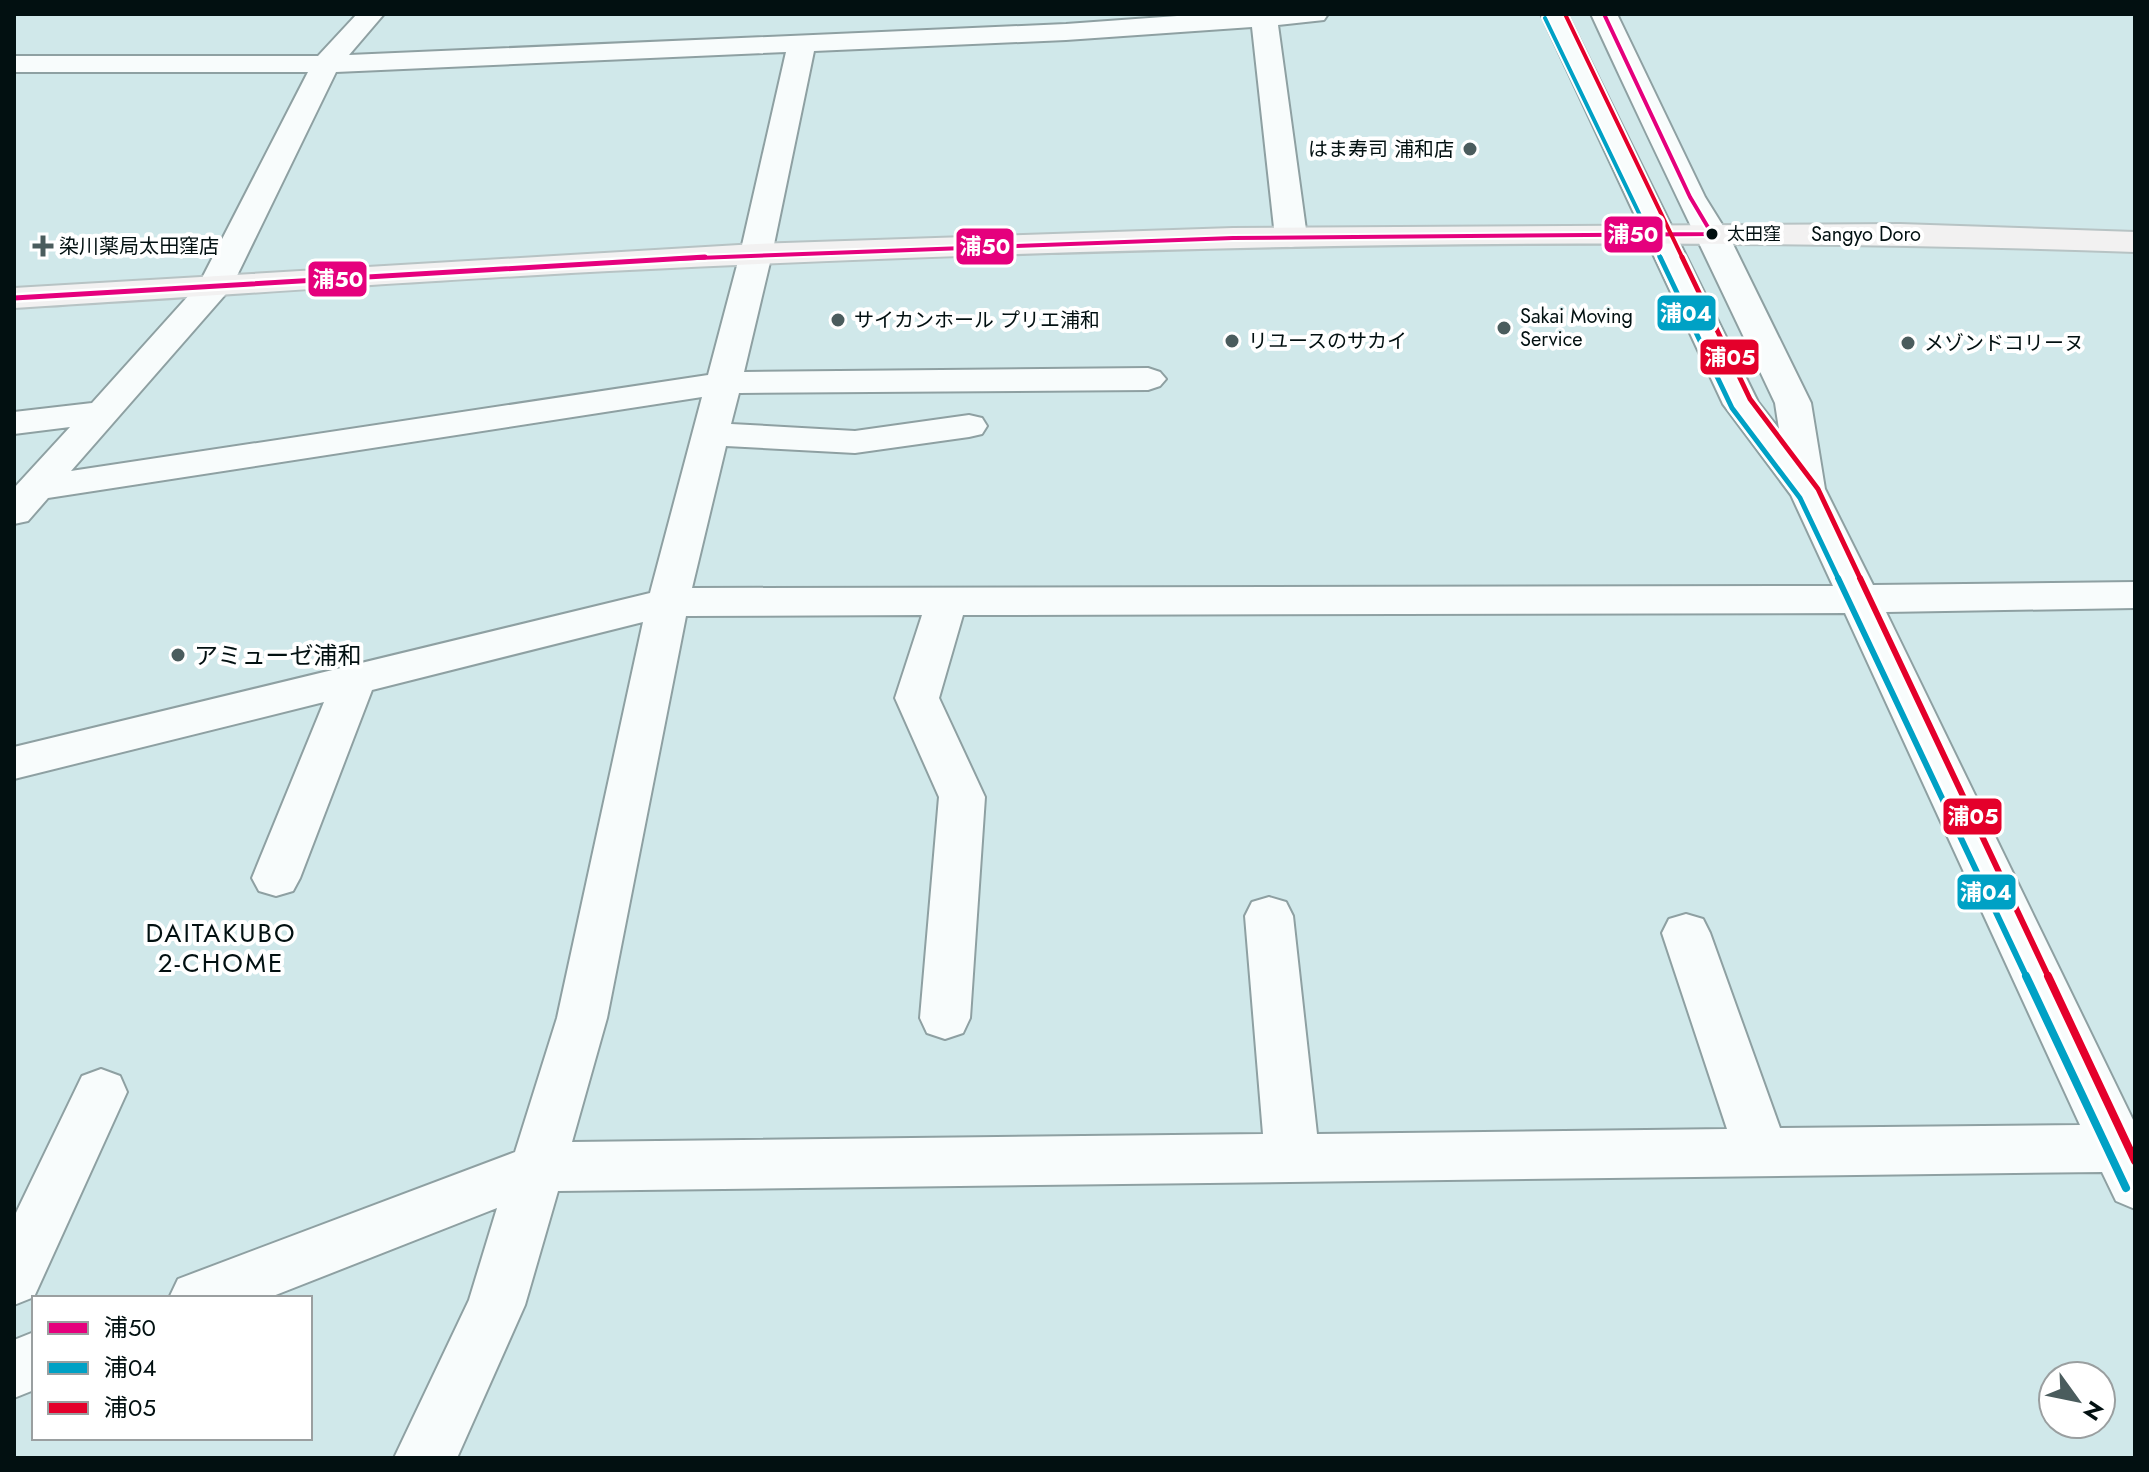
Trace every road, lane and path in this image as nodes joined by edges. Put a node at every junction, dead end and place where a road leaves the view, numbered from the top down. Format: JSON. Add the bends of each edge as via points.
{"nodes":[{"id":1,"x":371,"y":14,"type":"edge"},
{"id":2,"x":708,"y":14,"type":"edge"},
{"id":3,"x":1315,"y":14,"type":"edge"},
{"id":4,"x":1554,"y":14,"type":"edge"},
{"id":5,"x":1604,"y":14,"type":"edge"},
{"id":6,"x":1264,"y":18,"type":"junction"},
{"id":7,"x":1066,"y":23,"type":"edge"},
{"id":8,"x":802,"y":42,"type":"junction"},
{"id":9,"x":705,"y":46,"type":"junction"},
{"id":10,"x":14,"y":64,"type":"edge"},
{"id":11,"x":326,"y":64,"type":"junction"},
{"id":12,"x":1657,"y":234,"type":"junction"},
{"id":13,"x":1712,"y":234,"type":"junction"},
{"id":14,"x":1291,"y":237,"type":"junction"},
{"id":15,"x":2135,"y":242,"type":"edge"},
{"id":16,"x":756,"y":254,"type":"junction"},
{"id":17,"x":214,"y":288,"type":"junction"},
{"id":18,"x":14,"y":298,"type":"edge"},
{"id":19,"x":1148,"y":379,"type":"dead end"},
{"id":20,"x":723,"y":383,"type":"junction"},
{"id":21,"x":103,"y":412,"type":"junction"},
{"id":22,"x":14,"y":423,"type":"edge"},
{"id":23,"x":969,"y":426,"type":"dead end"},
{"id":24,"x":710,"y":434,"type":"junction"},
{"id":25,"x":1809,"y":493,"type":"junction"},
{"id":26,"x":25,"y":500,"type":"edge"},
{"id":27,"x":2135,"y":595,"type":"edge"},
{"id":28,"x":1860,"y":599,"type":"junction"},
{"id":29,"x":947,"y":601,"type":"junction"},
{"id":30,"x":668,"y":602,"type":"junction"},
{"id":31,"x":355,"y":679,"type":"junction"},
{"id":32,"x":14,"y":763,"type":"edge"},
{"id":33,"x":276,"y":878,"type":"dead end"},
{"id":34,"x":1269,"y":916,"type":"dead end"},
{"id":35,"x":1686,"y":933,"type":"dead end"},
{"id":36,"x":945,"y":1018,"type":"dead end"},
{"id":37,"x":101,"y":1092,"type":"dead end"},
{"id":38,"x":1762,"y":1153,"type":"junction"},
{"id":39,"x":1292,"y":1158,"type":"junction"},
{"id":40,"x":2129,"y":1160,"type":"edge"},
{"id":41,"x":540,"y":1167,"type":"junction"},
{"id":42,"x":14,"y":1278,"type":"edge"},
{"id":43,"x":203,"y":1296,"type":"edge"},
{"id":44,"x":425,"y":1458,"type":"edge"}],
"edges":[{"from":1,"to":11,"type":"street"},
{"from":2,"to":9,"type":"street"},
{"from":3,"to":6,"type":"street"},
{"from":4,"to":12,"type":"street"},
{"from":5,"to":13,"type":"street"},
{"from":6,"to":7,"type":"street"},
{"from":6,"to":14,"type":"street"},
{"from":7,"to":8,"type":"street"},
{"from":8,"to":9,"type":"street"},
{"from":8,"to":16,"type":"street"},
{"from":9,"to":11,"type":"street"},
{"from":10,"to":11,"type":"street"},
{"from":11,"to":17,"type":"street"},
{"from":12,"to":13,"type":"main road","name":"Sangyo Doro"},
{"from":12,"to":14,"type":"main road","name":"Sangyo Doro"},
{"from":12,"to":25,"type":"street","via":[[1741,404]]},
{"from":13,"to":15,"type":"main road","name":"Sangyo Doro","via":[[1930,234]]},
{"from":13,"to":25,"type":"street","via":[[1793,403]]},
{"from":14,"to":16,"type":"main road","name":"Sangyo Doro"},
{"from":16,"to":17,"type":"main road","name":"Sangyo Doro"},
{"from":16,"to":20,"type":"street"},
{"from":17,"to":18,"type":"main road","name":"Sangyo Doro"},
{"from":17,"to":21,"type":"street"},
{"from":19,"to":20,"type":"street"},
{"from":20,"to":24,"type":"street"},
{"from":20,"to":26,"type":"street"},
{"from":21,"to":22,"type":"street"},
{"from":21,"to":26,"type":"street"},
{"from":23,"to":24,"type":"street","via":[[855,442]]},
{"from":24,"to":30,"type":"street"},
{"from":25,"to":28,"type":"street"},
{"from":27,"to":28,"type":"street"},
{"from":28,"to":29,"type":"street"},
{"from":28,"to":40,"type":"street"},
{"from":29,"to":30,"type":"street"},
{"from":29,"to":36,"type":"street","via":[[917,698],[962,797]]},
{"from":30,"to":31,"type":"street"},
{"from":30,"to":41,"type":"street","via":[[582,1018]]},
{"from":31,"to":32,"type":"street"},
{"from":31,"to":33,"type":"street"},
{"from":34,"to":39,"type":"street"},
{"from":35,"to":38,"type":"street"},
{"from":37,"to":42,"type":"street"},
{"from":38,"to":39,"type":"street"},
{"from":38,"to":40,"type":"street"},
{"from":39,"to":41,"type":"street"},
{"from":41,"to":43,"type":"street"},
{"from":41,"to":44,"type":"street","via":[[496,1305]]}]}
